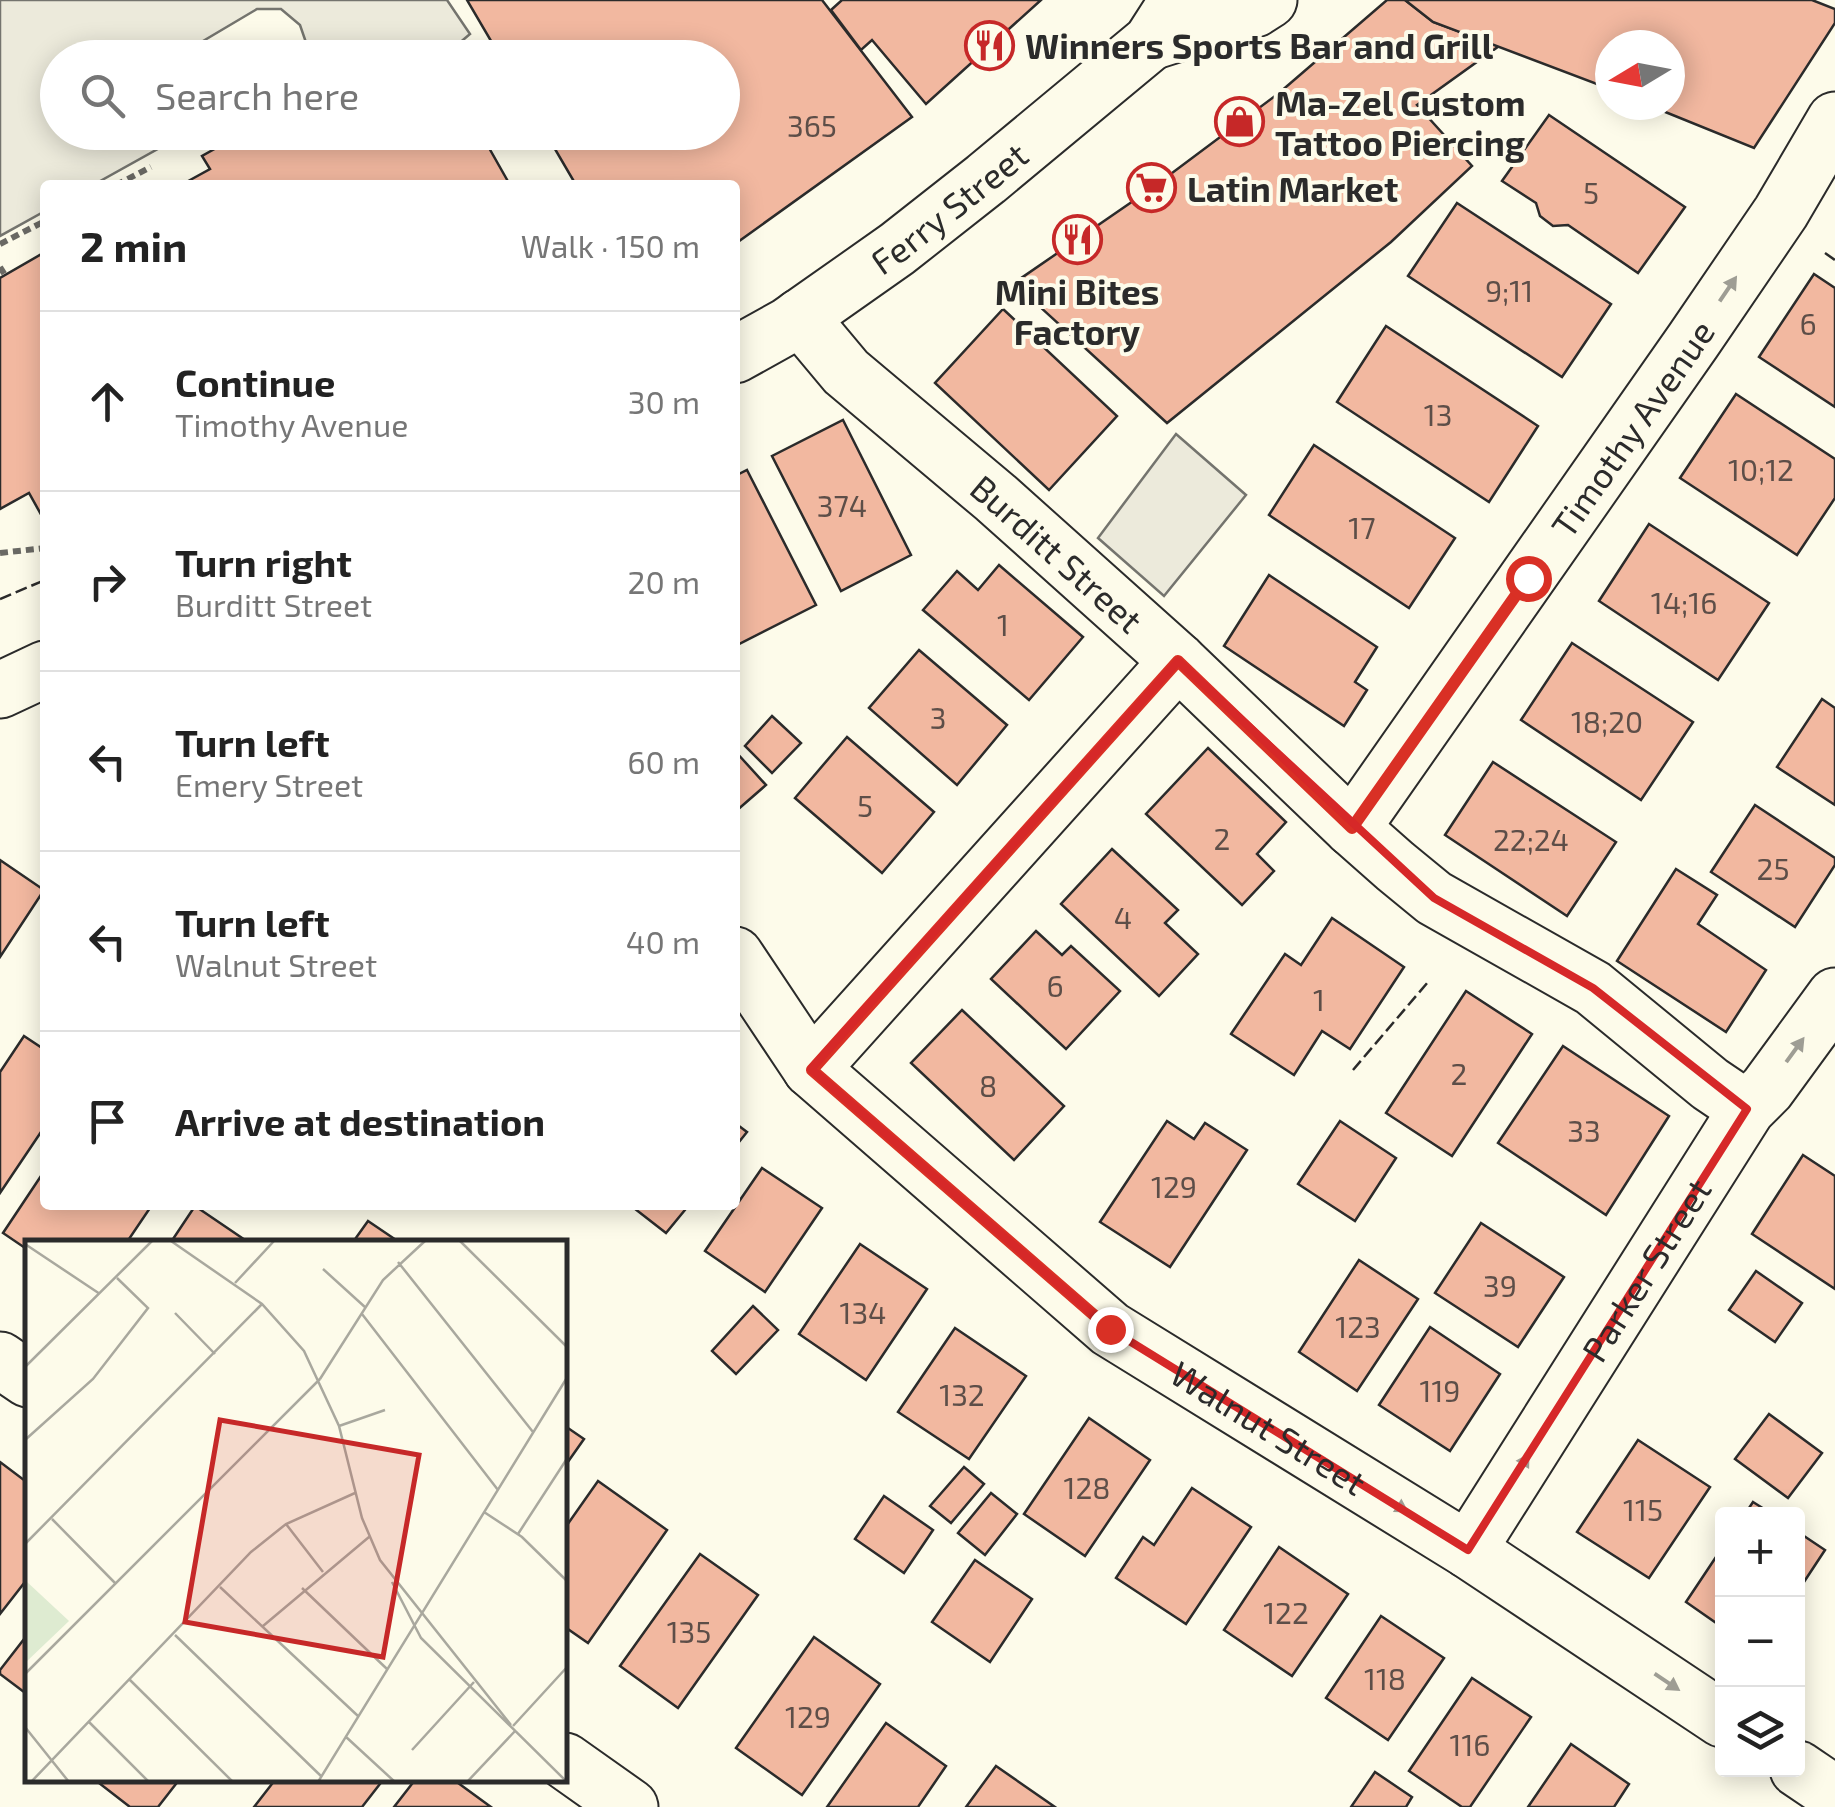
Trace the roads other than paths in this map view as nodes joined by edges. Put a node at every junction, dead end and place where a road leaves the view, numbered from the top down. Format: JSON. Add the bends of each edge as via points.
{"nodes":[{"id":1,"x":1269,"y":0,"type":"edge"},
{"id":2,"x":1164,"y":21,"type":"edge"},
{"id":3,"x":1835,"y":120,"type":"edge"},
{"id":4,"x":800,"y":317,"type":"junction"},
{"id":5,"x":740,"y":352,"type":"edge"},
{"id":6,"x":1178,"y":661,"type":"junction"},
{"id":7,"x":40,"y":671,"type":"edge"},
{"id":8,"x":0,"y":690,"type":"edge"},
{"id":9,"x":1352,"y":828,"type":"junction"},
{"id":10,"x":740,"y":962,"type":"edge"},
{"id":11,"x":1835,"y":996,"type":"edge"},
{"id":12,"x":812,"y":1070,"type":"junction"},
{"id":13,"x":1747,"y":1109,"type":"junction"},
{"id":14,"x":0,"y":1360,"type":"edge"},
{"id":15,"x":25,"y":1377,"type":"edge"},
{"id":16,"x":1468,"y":1550,"type":"junction"},
{"id":17,"x":1715,"y":1714,"type":"edge"},
{"id":18,"x":568,"y":1763,"type":"edge"},
{"id":19,"x":1805,"y":1774,"type":"edge"},
{"id":20,"x":1835,"y":1794,"type":"edge"},
{"id":21,"x":630,"y":1807,"type":"edge"}],
"edges":[{"from":1,"to":2,"type":"street","name":"Ferry Street","via":[[1255,9]]},
{"from":2,"to":4,"type":"street","name":"Ferry Street","via":[[897,249]]},
{"from":9,"to":3,"type":"street","name":"Timothy Avenue","one_way":true,"via":[[1781,212]]},
{"from":4,"to":5,"type":"street","name":"Ferry Street"},
{"from":4,"to":6,"type":"street","name":"Burditt Street","via":[[846,372]]},
{"from":6,"to":9,"type":"street","name":"Burditt Street"},
{"from":6,"to":12,"type":"street"},
{"from":7,"to":8,"type":"street"},
{"from":9,"to":13,"type":"street","name":"Burditt Street","via":[[1434,898],[1593,988]]},
{"from":10,"to":12,"type":"street","name":"Walnut Street"},
{"from":13,"to":11,"type":"street","name":"Parker Street","one_way":true},
{"from":12,"to":16,"type":"street","name":"Walnut Street","one_way":true,"via":[[1110,1329]]},
{"from":16,"to":13,"type":"street","name":"Parker Street","one_way":true},
{"from":14,"to":15,"type":"street"},
{"from":16,"to":17,"type":"street","name":"Walnut Street","one_way":true},
{"from":18,"to":21,"type":"street"},
{"from":19,"to":20,"type":"street"}]}
